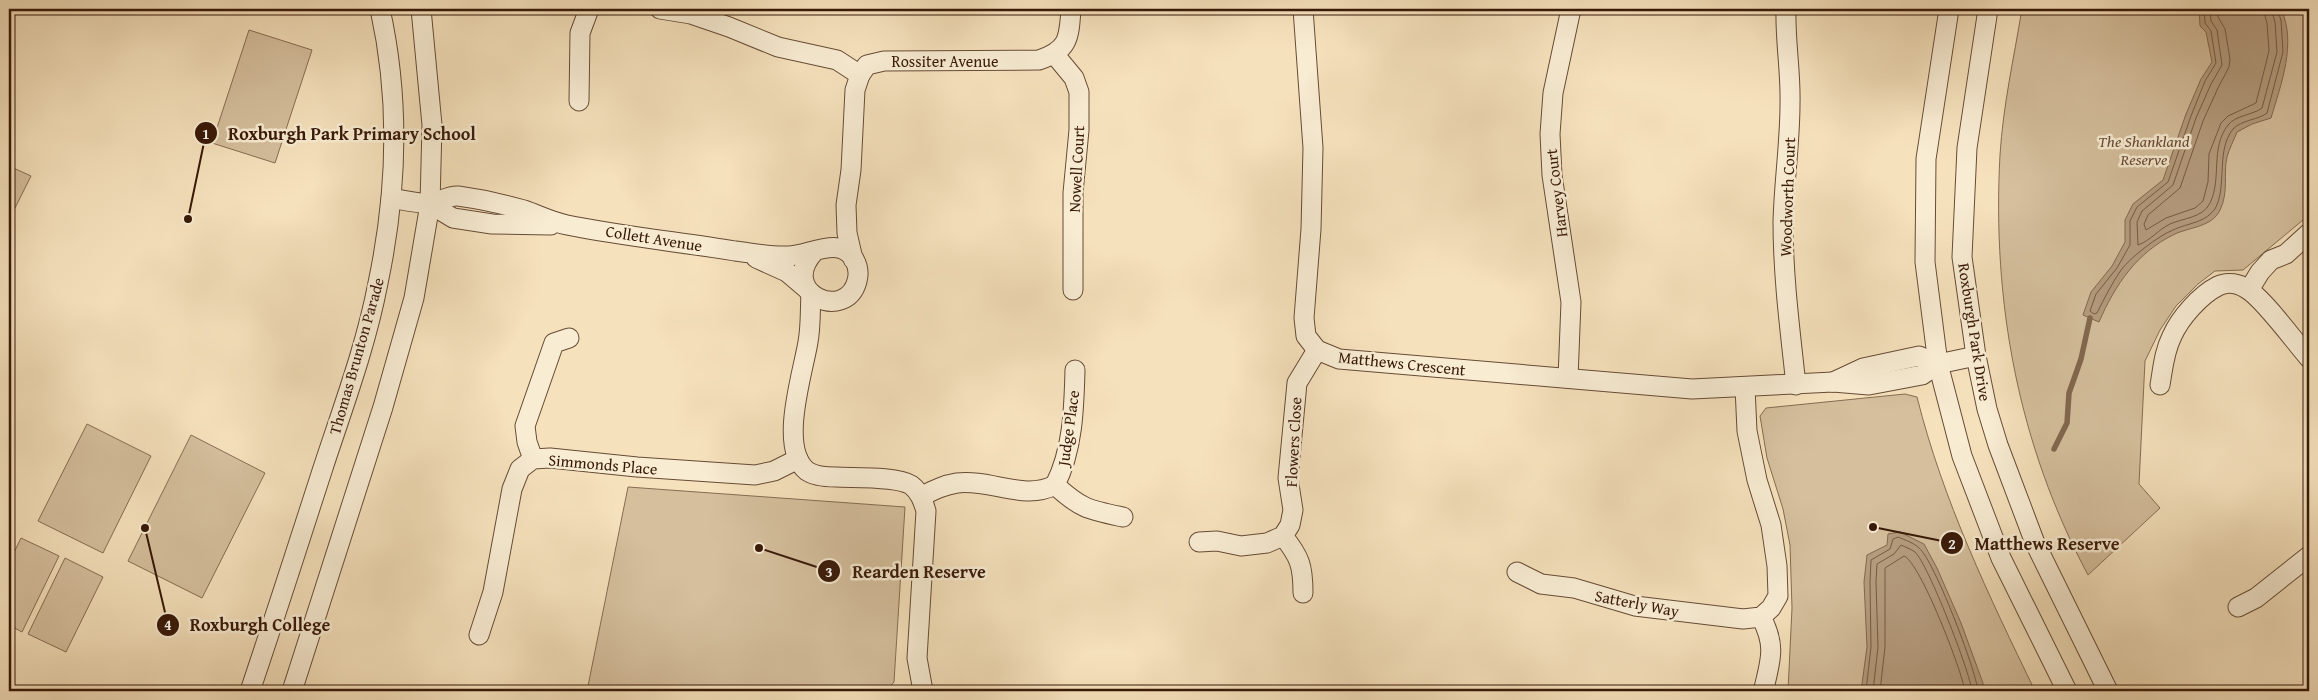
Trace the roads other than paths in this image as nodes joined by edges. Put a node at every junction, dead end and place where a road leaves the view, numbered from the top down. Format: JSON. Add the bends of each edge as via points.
{"nodes":[{"id":1,"x":380,"y":9,"type":"edge"},
{"id":2,"x":421,"y":9,"type":"edge"},
{"id":3,"x":589,"y":9,"type":"edge"},
{"id":4,"x":660,"y":9,"type":"edge"},
{"id":5,"x":1071,"y":9,"type":"edge"},
{"id":6,"x":1303,"y":9,"type":"edge"},
{"id":7,"x":1571,"y":9,"type":"edge"},
{"id":8,"x":1786,"y":9,"type":"edge"},
{"id":9,"x":1950,"y":9,"type":"edge"},
{"id":10,"x":1988,"y":9,"type":"edge"},
{"id":11,"x":1055,"y":55,"type":"junction"},
{"id":12,"x":860,"y":75,"type":"junction"},
{"id":13,"x":579,"y":102,"type":"dead end"},
{"id":14,"x":431,"y":173,"type":"junction"},
{"id":15,"x":455,"y":196,"type":"junction"},
{"id":16,"x":391,"y":198,"type":"junction"},
{"id":17,"x":430,"y":204,"type":"junction"},
{"id":18,"x":846,"y":205,"type":"junction"},
{"id":19,"x":452,"y":218,"type":"junction"},
{"id":20,"x":565,"y":224,"type":"junction"},
{"id":21,"x":2309,"y":233,"type":"edge"},
{"id":22,"x":424,"y":238,"type":"junction"},
{"id":23,"x":816,"y":251,"type":"junction"},
{"id":24,"x":744,"y":252,"type":"junction"},
{"id":25,"x":854,"y":259,"type":"junction"},
{"id":26,"x":1073,"y":290,"type":"dead end"},
{"id":27,"x":2249,"y":290,"type":"junction"},
{"id":28,"x":809,"y":291,"type":"junction"},
{"id":29,"x":846,"y":297,"type":"junction"},
{"id":30,"x":1935,"y":337,"type":"junction"},
{"id":31,"x":570,"y":338,"type":"dead end"},
{"id":32,"x":808,"y":343,"type":"junction"},
{"id":33,"x":1317,"y":350,"type":"junction"},
{"id":34,"x":1919,"y":356,"type":"junction"},
{"id":35,"x":1976,"y":356,"type":"junction"},
{"id":36,"x":2309,"y":358,"type":"edge"},
{"id":37,"x":1938,"y":364,"type":"junction"},
{"id":38,"x":1075,"y":370,"type":"dead end"},
{"id":39,"x":1922,"y":376,"type":"junction"},
{"id":40,"x":1568,"y":378,"type":"junction"},
{"id":41,"x":1833,"y":382,"type":"junction"},
{"id":42,"x":1796,"y":385,"type":"junction"},
{"id":43,"x":2160,"y":385,"type":"dead end"},
{"id":44,"x":1745,"y":387,"type":"junction"},
{"id":45,"x":1944,"y":388,"type":"junction"},
{"id":46,"x":533,"y":459,"type":"junction"},
{"id":47,"x":798,"y":459,"type":"junction"},
{"id":48,"x":1056,"y":485,"type":"junction"},
{"id":49,"x":922,"y":496,"type":"junction"},
{"id":50,"x":1123,"y":517,"type":"dead end"},
{"id":51,"x":1283,"y":536,"type":"junction"},
{"id":52,"x":1199,"y":542,"type":"dead end"},
{"id":53,"x":2309,"y":556,"type":"edge"},
{"id":54,"x":1516,"y":572,"type":"dead end"},
{"id":55,"x":1303,"y":593,"type":"dead end"},
{"id":56,"x":2238,"y":607,"type":"dead end"},
{"id":57,"x":1761,"y":617,"type":"junction"},
{"id":58,"x":479,"y":635,"type":"dead end"},
{"id":59,"x":917,"y":658,"type":"junction"},
{"id":60,"x":1764,"y":688,"type":"dead end"},
{"id":61,"x":250,"y":691,"type":"edge"},
{"id":62,"x":292,"y":691,"type":"edge"},
{"id":63,"x":907,"y":691,"type":"edge"},
{"id":64,"x":923,"y":691,"type":"edge"},
{"id":65,"x":2067,"y":691,"type":"edge"},
{"id":66,"x":2108,"y":691,"type":"edge"}],
"edges":[{"from":1,"to":16,"type":"street","name":"Thomas Brunton Parade","via":[[387,42],[394,128]]},
{"from":2,"to":14,"type":"street","via":[[432,125]]},
{"from":3,"to":13,"type":"street","via":[[580,33]]},
{"from":4,"to":12,"type":"street","via":[[691,14],[778,47],[837,60]]},
{"from":5,"to":11,"type":"street","via":[[1070,30]]},
{"from":6,"to":33,"type":"street","name":"Matthews Crescent","via":[[1313,148],[1312,229],[1304,318],[1306,336]]},
{"from":7,"to":40,"type":"street","name":"Harvey Court","via":[[1552,92],[1550,134],[1552,175],[1571,302]]},
{"from":8,"to":42,"type":"street","name":"Woodworth Court","via":[[1790,120],[1784,230],[1786,298]]},
{"from":9,"to":30,"type":"street","via":[[1926,159],[1925,262]]},
{"from":10,"to":35,"type":"street","name":"Roxburgh Park Drive","via":[[1967,148],[1962,257]]},
{"from":11,"to":12,"type":"street","name":"Rossiter Avenue","via":[[1039,60],[884,60],[867,65]]},
{"from":11,"to":26,"type":"street","name":"Nowell Court","via":[[1074,78],[1078,92]]},
{"from":12,"to":18,"type":"street","via":[[855,90]]},
{"from":14,"to":15,"type":"street"},
{"from":14,"to":17,"type":"street"},
{"from":15,"to":17,"type":"street","name":"Collett Avenue"},
{"from":15,"to":20,"type":"street","name":"Collett Avenue","via":[[495,202]]},
{"from":16,"to":17,"type":"street","name":"Collett Avenue"},
{"from":16,"to":61,"type":"street","name":"Thomas Brunton Parade","via":[[378,284],[353,376]]},
{"from":17,"to":19,"type":"street","name":"Collett Avenue"},
{"from":17,"to":22,"type":"street"},
{"from":18,"to":23,"type":"street","via":[[834,231]]},
{"from":18,"to":25,"type":"street","via":[[847,233]]},
{"from":19,"to":20,"type":"street","name":"Collett Avenue","via":[[492,224]]},
{"from":19,"to":22,"type":"street"},
{"from":20,"to":24,"type":"street","name":"Collett Avenue"},
{"from":21,"to":27,"type":"street","via":[[2286,254],[2271,260]]},
{"from":22,"to":62,"type":"street","via":[[414,298],[383,407]]},
{"from":23,"to":24,"type":"street","name":"Collett Avenue","via":[[788,256]]},
{"from":23,"to":25,"type":"street","via":[[833,247],[842,249]]},
{"from":23,"to":28,"type":"street","via":[[806,261],[803,270]]},
{"from":24,"to":28,"type":"street","name":"Collett Avenue","via":[[787,272]]},
{"from":25,"to":29,"type":"street","via":[[858,277],[856,286]]},
{"from":27,"to":36,"type":"street"},
{"from":27,"to":43,"type":"street","via":[[2235,283],[2220,285],[2184,317],[2172,335]]},
{"from":28,"to":29,"type":"street","via":[[827,302]]},
{"from":28,"to":32,"type":"street"},
{"from":29,"to":32,"type":"street","via":[[825,316]]},
{"from":30,"to":34,"type":"street"},
{"from":30,"to":37,"type":"street"},
{"from":31,"to":46,"type":"street","via":[[554,343],[525,426]]},
{"from":32,"to":47,"type":"street","via":[[795,408],[794,446]]},
{"from":33,"to":40,"type":"street","name":"Matthews Crescent","via":[[1339,359]]},
{"from":33,"to":51,"type":"street","name":"Flowers Close","via":[[1296,384],[1288,478],[1293,510],[1290,525]]},
{"from":34,"to":37,"type":"street"},
{"from":34,"to":41,"type":"street","name":"Matthews Crescent","via":[[1863,368]]},
{"from":35,"to":37,"type":"street","name":"Matthews Crescent"},
{"from":35,"to":66,"type":"street","name":"Roxburgh Park Drive","via":[[1998,445],[2035,543]]},
{"from":37,"to":39,"type":"street","name":"Matthews Crescent"},
{"from":37,"to":45,"type":"street"},
{"from":38,"to":48,"type":"street","name":"Judge Place","via":[[1068,452]]},
{"from":39,"to":41,"type":"street","name":"Matthews Crescent","via":[[1869,385]]},
{"from":39,"to":45,"type":"street"},
{"from":40,"to":44,"type":"street","name":"Matthews Crescent","via":[[1692,389]]},
{"from":41,"to":42,"type":"street","name":"Matthews Crescent"},
{"from":42,"to":44,"type":"street","name":"Matthews Crescent"},
{"from":44,"to":57,"type":"street","via":[[1747,431],[1771,526],[1777,566],[1778,596]]},
{"from":45,"to":65,"type":"street","via":[[1962,456],[2001,558]]},
{"from":46,"to":47,"type":"street","name":"Simmonds Place","via":[[755,475],[774,471]]},
{"from":46,"to":58,"type":"street","name":"Simmonds Place","via":[[520,469],[512,489],[493,592]]},
{"from":47,"to":49,"type":"street","via":[[807,471],[823,477],[896,481],[911,485]]},
{"from":48,"to":49,"type":"street","name":"Judge Place","via":[[1030,493],[999,486],[960,483],[943,486]]},
{"from":48,"to":50,"type":"street","name":"Judge Place","via":[[1086,509]]},
{"from":49,"to":59,"type":"street","via":[[926,511]]},
{"from":51,"to":52,"type":"street","via":[[1267,543],[1241,546],[1218,541]]},
{"from":51,"to":55,"type":"street","via":[[1296,552],[1303,570]]},
{"from":53,"to":56,"type":"street","via":[[2256,598]]},
{"from":54,"to":57,"type":"street","name":"Satterly Way","via":[[1541,584],[1574,588],[1636,606],[1742,619]]},
{"from":57,"to":60,"type":"street","via":[[1770,634],[1772,652]]},
{"from":59,"to":63,"type":"street"},
{"from":59,"to":64,"type":"street"}]}
